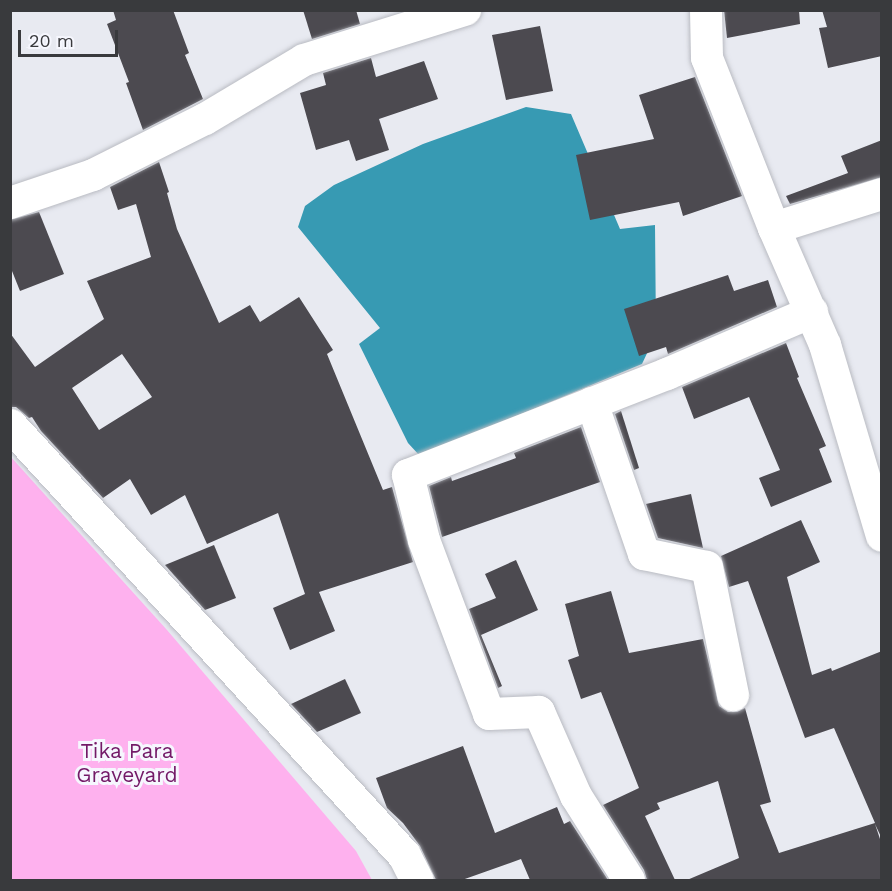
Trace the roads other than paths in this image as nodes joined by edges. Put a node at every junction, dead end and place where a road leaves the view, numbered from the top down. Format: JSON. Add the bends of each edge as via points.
{"nodes":[{"id":1,"x":465,"y":10,"type":"edge"},
{"id":2,"x":706,"y":10,"type":"edge"},
{"id":3,"x":882,"y":194,"type":"edge"},
{"id":4,"x":10,"y":203,"type":"edge"},
{"id":5,"x":774,"y":228,"type":"junction"},
{"id":6,"x":812,"y":312,"type":"junction"},
{"id":7,"x":591,"y":403,"type":"junction"},
{"id":8,"x":10,"y":425,"type":"edge"},
{"id":9,"x":882,"y":536,"type":"edge"},
{"id":10,"x":733,"y":695,"type":"dead end"},
{"id":11,"x":417,"y":880,"type":"edge"},
{"id":12,"x":629,"y":880,"type":"edge"}],
"edges":[{"from":1,"to":4,"type":"street","via":[[304,60],[206,119],[103,170]]},
{"from":2,"to":5,"type":"street","via":[[707,58]]},
{"from":3,"to":5,"type":"street"},
{"from":5,"to":6,"type":"street"},
{"from":6,"to":7,"type":"street"},
{"from":6,"to":9,"type":"street"},
{"from":7,"to":10,"type":"street","via":[[644,554],[706,567]]},
{"from":7,"to":12,"type":"street","via":[[408,476],[424,540],[489,714],[538,712],[576,796]]},
{"from":8,"to":11,"type":"main road","via":[[404,855]]}]}
